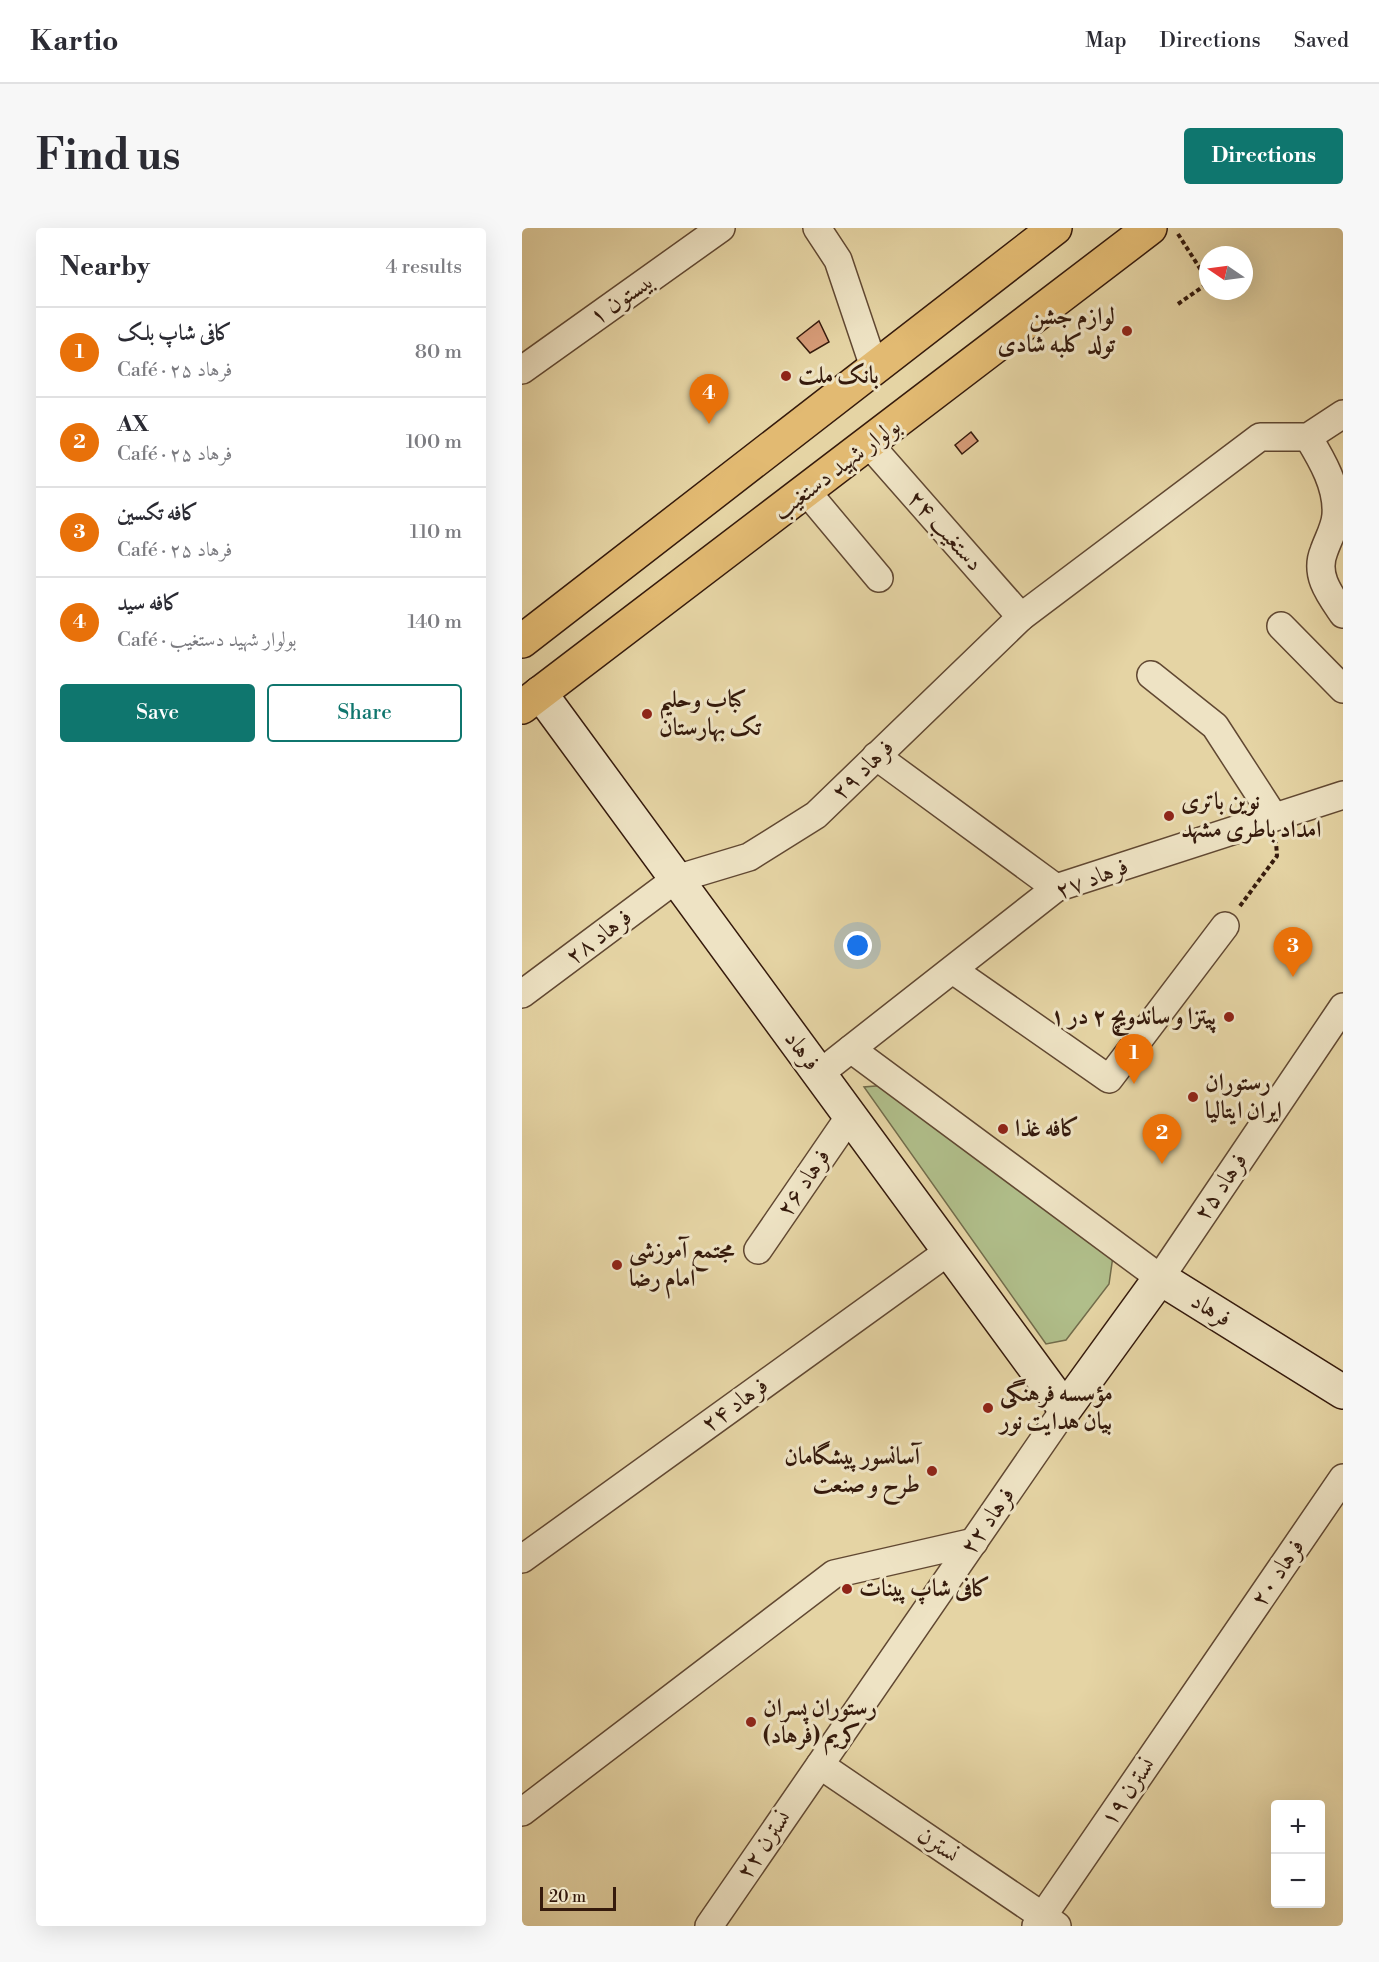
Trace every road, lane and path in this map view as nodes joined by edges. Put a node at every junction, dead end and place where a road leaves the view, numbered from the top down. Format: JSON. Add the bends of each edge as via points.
{"nodes":[{"id":1,"x":721,"y":228,"type":"edge"},
{"id":2,"x":817,"y":228,"type":"edge"},
{"id":3,"x":1055,"y":228,"type":"edge"},
{"id":4,"x":1150,"y":228,"type":"edge"},
{"id":5,"x":1174,"y":228,"type":"edge"},
{"id":6,"x":1199,"y":268,"type":"edge"},
{"id":7,"x":1199,"y":289,"type":"edge"},
{"id":8,"x":1178,"y":304,"type":"dead end"},
{"id":9,"x":874,"y":367,"type":"junction"},
{"id":10,"x":522,"y":370,"type":"edge"},
{"id":11,"x":1343,"y":414,"type":"edge"},
{"id":12,"x":1308,"y":437,"type":"junction"},
{"id":13,"x":869,"y":444,"type":"junction"},
{"id":14,"x":807,"y":492,"type":"junction"},
{"id":15,"x":879,"y":578,"type":"dead end"},
{"id":16,"x":1343,"y":614,"type":"edge"},
{"id":17,"x":1022,"y":616,"type":"junction"},
{"id":18,"x":1281,"y":626,"type":"dead end"},
{"id":19,"x":522,"y":640,"type":"edge"},
{"id":20,"x":1150,"y":675,"type":"dead end"},
{"id":21,"x":1343,"y":689,"type":"edge"},
{"id":22,"x":531,"y":700,"type":"edge"},
{"id":23,"x":876,"y":756,"type":"junction"},
{"id":24,"x":1343,"y":795,"type":"edge"},
{"id":25,"x":1274,"y":817,"type":"junction"},
{"id":26,"x":675,"y":879,"type":"junction"},
{"id":27,"x":1056,"y":888,"type":"junction"},
{"id":28,"x":1225,"y":926,"type":"joint"},
{"id":29,"x":953,"y":970,"type":"junction"},
{"id":30,"x":522,"y":994,"type":"edge"},
{"id":31,"x":1343,"y":1007,"type":"edge"},
{"id":32,"x":851,"y":1049,"type":"junction"},
{"id":33,"x":819,"y":1074,"type":"junction"},
{"id":34,"x":850,"y":1116,"type":"junction"},
{"id":35,"x":758,"y":1250,"type":"dead end"},
{"id":36,"x":949,"y":1251,"type":"junction"},
{"id":37,"x":1160,"y":1278,"type":"junction"},
{"id":38,"x":1343,"y":1392,"type":"edge"},
{"id":39,"x":1065,"y":1409,"type":"junction"},
{"id":40,"x":1343,"y":1478,"type":"edge"},
{"id":41,"x":974,"y":1542,"type":"junction"},
{"id":42,"x":522,"y":1558,"type":"edge"},
{"id":43,"x":1214,"y":1667,"type":"joint"},
{"id":44,"x":819,"y":1765,"type":"junction"},
{"id":45,"x":522,"y":1812,"type":"edge"},
{"id":46,"x":1045,"y":1923,"type":"edge"},
{"id":47,"x":709,"y":1926,"type":"edge"}],
"edges":[{"from":1,"to":10,"type":"street","name":"بیستون ۱"},
{"from":2,"to":9,"type":"street","via":[[838,260]]},
{"from":3,"to":9,"type":"main road"},
{"from":4,"to":13,"type":"main road","name":"بولوار شهید دستغیب"},
{"from":5,"to":6,"type":"path"},
{"from":7,"to":8,"type":"path"},
{"from":9,"to":19,"type":"main road"},
{"from":11,"to":12,"type":"street"},
{"from":12,"to":16,"type":"street","via":[[1327,468],[1335,500],[1334,526],[1322,553],[1320,569],[1324,585]]},
{"from":12,"to":17,"type":"street","name":"فرهاد ۲۹","via":[[1260,437]]},
{"from":13,"to":14,"type":"main road","name":"بولوار شهید دستغیب"},
{"from":13,"to":17,"type":"street","name":"دستغیب ۲۴"},
{"from":14,"to":15,"type":"street"},
{"from":14,"to":22,"type":"main road","name":"بولوار شهید دستغیب"},
{"from":17,"to":23,"type":"street","name":"فرهاد ۲۹"},
{"from":18,"to":21,"type":"street"},
{"from":20,"to":25,"type":"street","via":[[1215,726]]},
{"from":22,"to":26,"type":"street","name":"فرهاد"},
{"from":23,"to":26,"type":"street","name":"فرهاد ۲۹","via":[[816,814],[749,857]]},
{"from":23,"to":27,"type":"street"},
{"from":24,"to":25,"type":"street","name":"فرهاد ۲۷"},
{"from":25,"to":27,"type":"street","name":"فرهاد ۲۷"},
{"from":25,"to":28,"type":"path","via":[[1277,856]]},
{"from":26,"to":30,"type":"street","name":"فرهاد ۲۸"},
{"from":26,"to":33,"type":"street","name":"فرهاد"},
{"from":27,"to":29,"type":"street","name":"فرهاد ۲۷"},
{"from":28,"to":29,"type":"street","via":[[1108,1079]]},
{"from":29,"to":32,"type":"street","name":"فرهاد ۲۷"},
{"from":31,"to":37,"type":"street","name":"فرهاد ۲۵"},
{"from":32,"to":33,"type":"street","name":"فرهاد ۲۷"},
{"from":32,"to":37,"type":"street","name":"فرهاد"},
{"from":33,"to":34,"type":"street","name":"فرهاد"},
{"from":34,"to":35,"type":"street","name":"فرهاد ۲۶"},
{"from":34,"to":36,"type":"street","name":"فرهاد"},
{"from":36,"to":39,"type":"street","name":"فرهاد"},
{"from":36,"to":42,"type":"street","name":"فرهاد ۲۴"},
{"from":37,"to":38,"type":"street","name":"فرهاد"},
{"from":37,"to":39,"type":"street","name":"فرهاد ۲۲"},
{"from":39,"to":41,"type":"street","name":"فرهاد ۲۲"},
{"from":40,"to":43,"type":"street","name":"فرهاد ۲۰"},
{"from":41,"to":44,"type":"street","name":"فرهاد ۲۲"},
{"from":41,"to":45,"type":"street","via":[[834,1574]]},
{"from":43,"to":46,"type":"street","name":"نسترن ۱۹"},
{"from":44,"to":46,"type":"street","name":"نسترن"},
{"from":44,"to":47,"type":"street","name":"نسترن ۲۲"}]}
